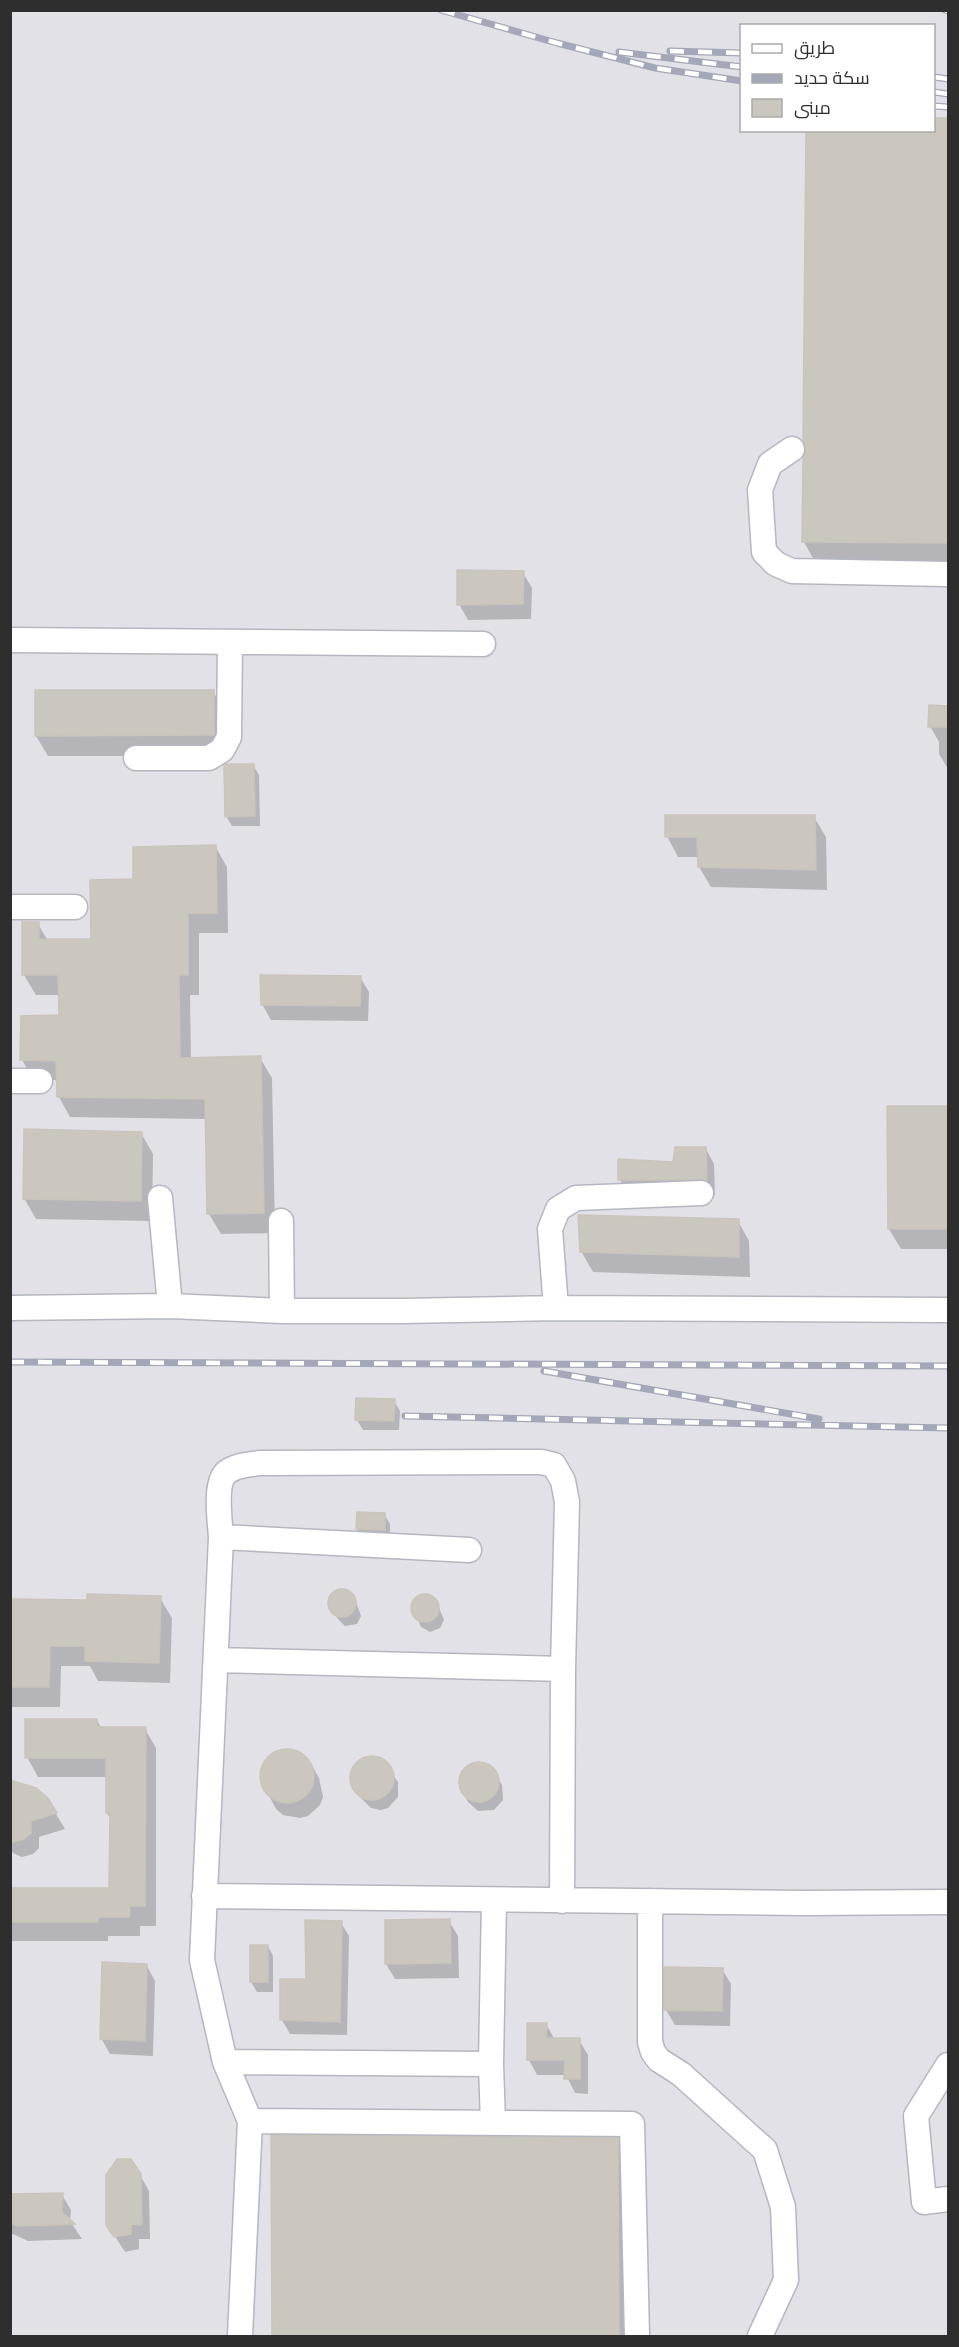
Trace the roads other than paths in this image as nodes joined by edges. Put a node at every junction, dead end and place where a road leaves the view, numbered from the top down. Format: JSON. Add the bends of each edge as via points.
{"nodes":[{"id":1,"x":792,"y":449,"type":"dead end"},
{"id":2,"x":948,"y":574,"type":"edge"},
{"id":3,"x":10,"y":640,"type":"edge"},
{"id":4,"x":230,"y":642,"type":"junction"},
{"id":5,"x":483,"y":644,"type":"dead end"},
{"id":6,"x":135,"y":758,"type":"dead end"},
{"id":7,"x":10,"y":907,"type":"edge"},
{"id":8,"x":75,"y":907,"type":"dead end"},
{"id":9,"x":10,"y":1081,"type":"edge"},
{"id":10,"x":40,"y":1081,"type":"dead end"},
{"id":11,"x":701,"y":1193,"type":"dead end"},
{"id":12,"x":160,"y":1198,"type":"dead end"},
{"id":13,"x":281,"y":1221,"type":"dead end"},
{"id":14,"x":170,"y":1306,"type":"junction"},
{"id":15,"x":10,"y":1308,"type":"edge"},
{"id":16,"x":556,"y":1308,"type":"junction"},
{"id":17,"x":948,"y":1310,"type":"edge"},
{"id":18,"x":282,"y":1311,"type":"junction"},
{"id":19,"x":221,"y":1537,"type":"junction"},
{"id":20,"x":470,"y":1551,"type":"dead end"},
{"id":21,"x":216,"y":1660,"type":"junction"},
{"id":22,"x":563,"y":1669,"type":"junction"},
{"id":23,"x":204,"y":1896,"type":"junction"},
{"id":24,"x":494,"y":1900,"type":"junction"},
{"id":25,"x":562,"y":1901,"type":"junction"},
{"id":26,"x":650,"y":1901,"type":"junction"},
{"id":27,"x":948,"y":1902,"type":"edge"},
{"id":28,"x":225,"y":2062,"type":"junction"},
{"id":29,"x":491,"y":2064,"type":"junction"},
{"id":30,"x":948,"y":2065,"type":"edge"},
{"id":31,"x":250,"y":2121,"type":"junction"},
{"id":32,"x":493,"y":2122,"type":"junction"},
{"id":33,"x":948,"y":2199,"type":"edge"},
{"id":34,"x":240,"y":2337,"type":"edge"},
{"id":35,"x":637,"y":2337,"type":"edge"},
{"id":36,"x":760,"y":2337,"type":"edge"}],
"edges":[{"from":1,"to":2,"type":"street","via":[[770,464],[760,490],[764,552],[776,564],[792,570]]},
{"from":3,"to":4,"type":"street"},
{"from":4,"to":5,"type":"street"},
{"from":4,"to":6,"type":"street","via":[[229,737],[222,750],[208,758]]},
{"from":7,"to":8,"type":"street"},
{"from":9,"to":10,"type":"street"},
{"from":11,"to":16,"type":"street","via":[[576,1198],[558,1209],[550,1229]]},
{"from":12,"to":14,"type":"street"},
{"from":13,"to":18,"type":"street"},
{"from":14,"to":15,"type":"street"},
{"from":14,"to":18,"type":"street"},
{"from":16,"to":17,"type":"street"},
{"from":16,"to":18,"type":"street"},
{"from":19,"to":20,"type":"street"},
{"from":19,"to":21,"type":"street"},
{"from":19,"to":22,"type":"street","via":[[219,1486],[225,1473],[237,1467],[271,1462],[554,1465],[563,1481],[567,1502]]},
{"from":21,"to":22,"type":"street"},
{"from":21,"to":23,"type":"street"},
{"from":22,"to":25,"type":"street"},
{"from":23,"to":24,"type":"street"},
{"from":23,"to":28,"type":"street","via":[[202,1960]]},
{"from":24,"to":25,"type":"street"},
{"from":24,"to":29,"type":"street"},
{"from":25,"to":26,"type":"street"},
{"from":26,"to":27,"type":"street"},
{"from":26,"to":36,"type":"street","via":[[653,2052],[765,2150],[783,2207],[786,2280]]},
{"from":28,"to":29,"type":"street"},
{"from":28,"to":31,"type":"street"},
{"from":29,"to":32,"type":"street"},
{"from":30,"to":33,"type":"street","via":[[916,2116],[924,2202]]},
{"from":31,"to":32,"type":"street"},
{"from":31,"to":34,"type":"street"},
{"from":32,"to":35,"type":"street","via":[[632,2124]]}]}
